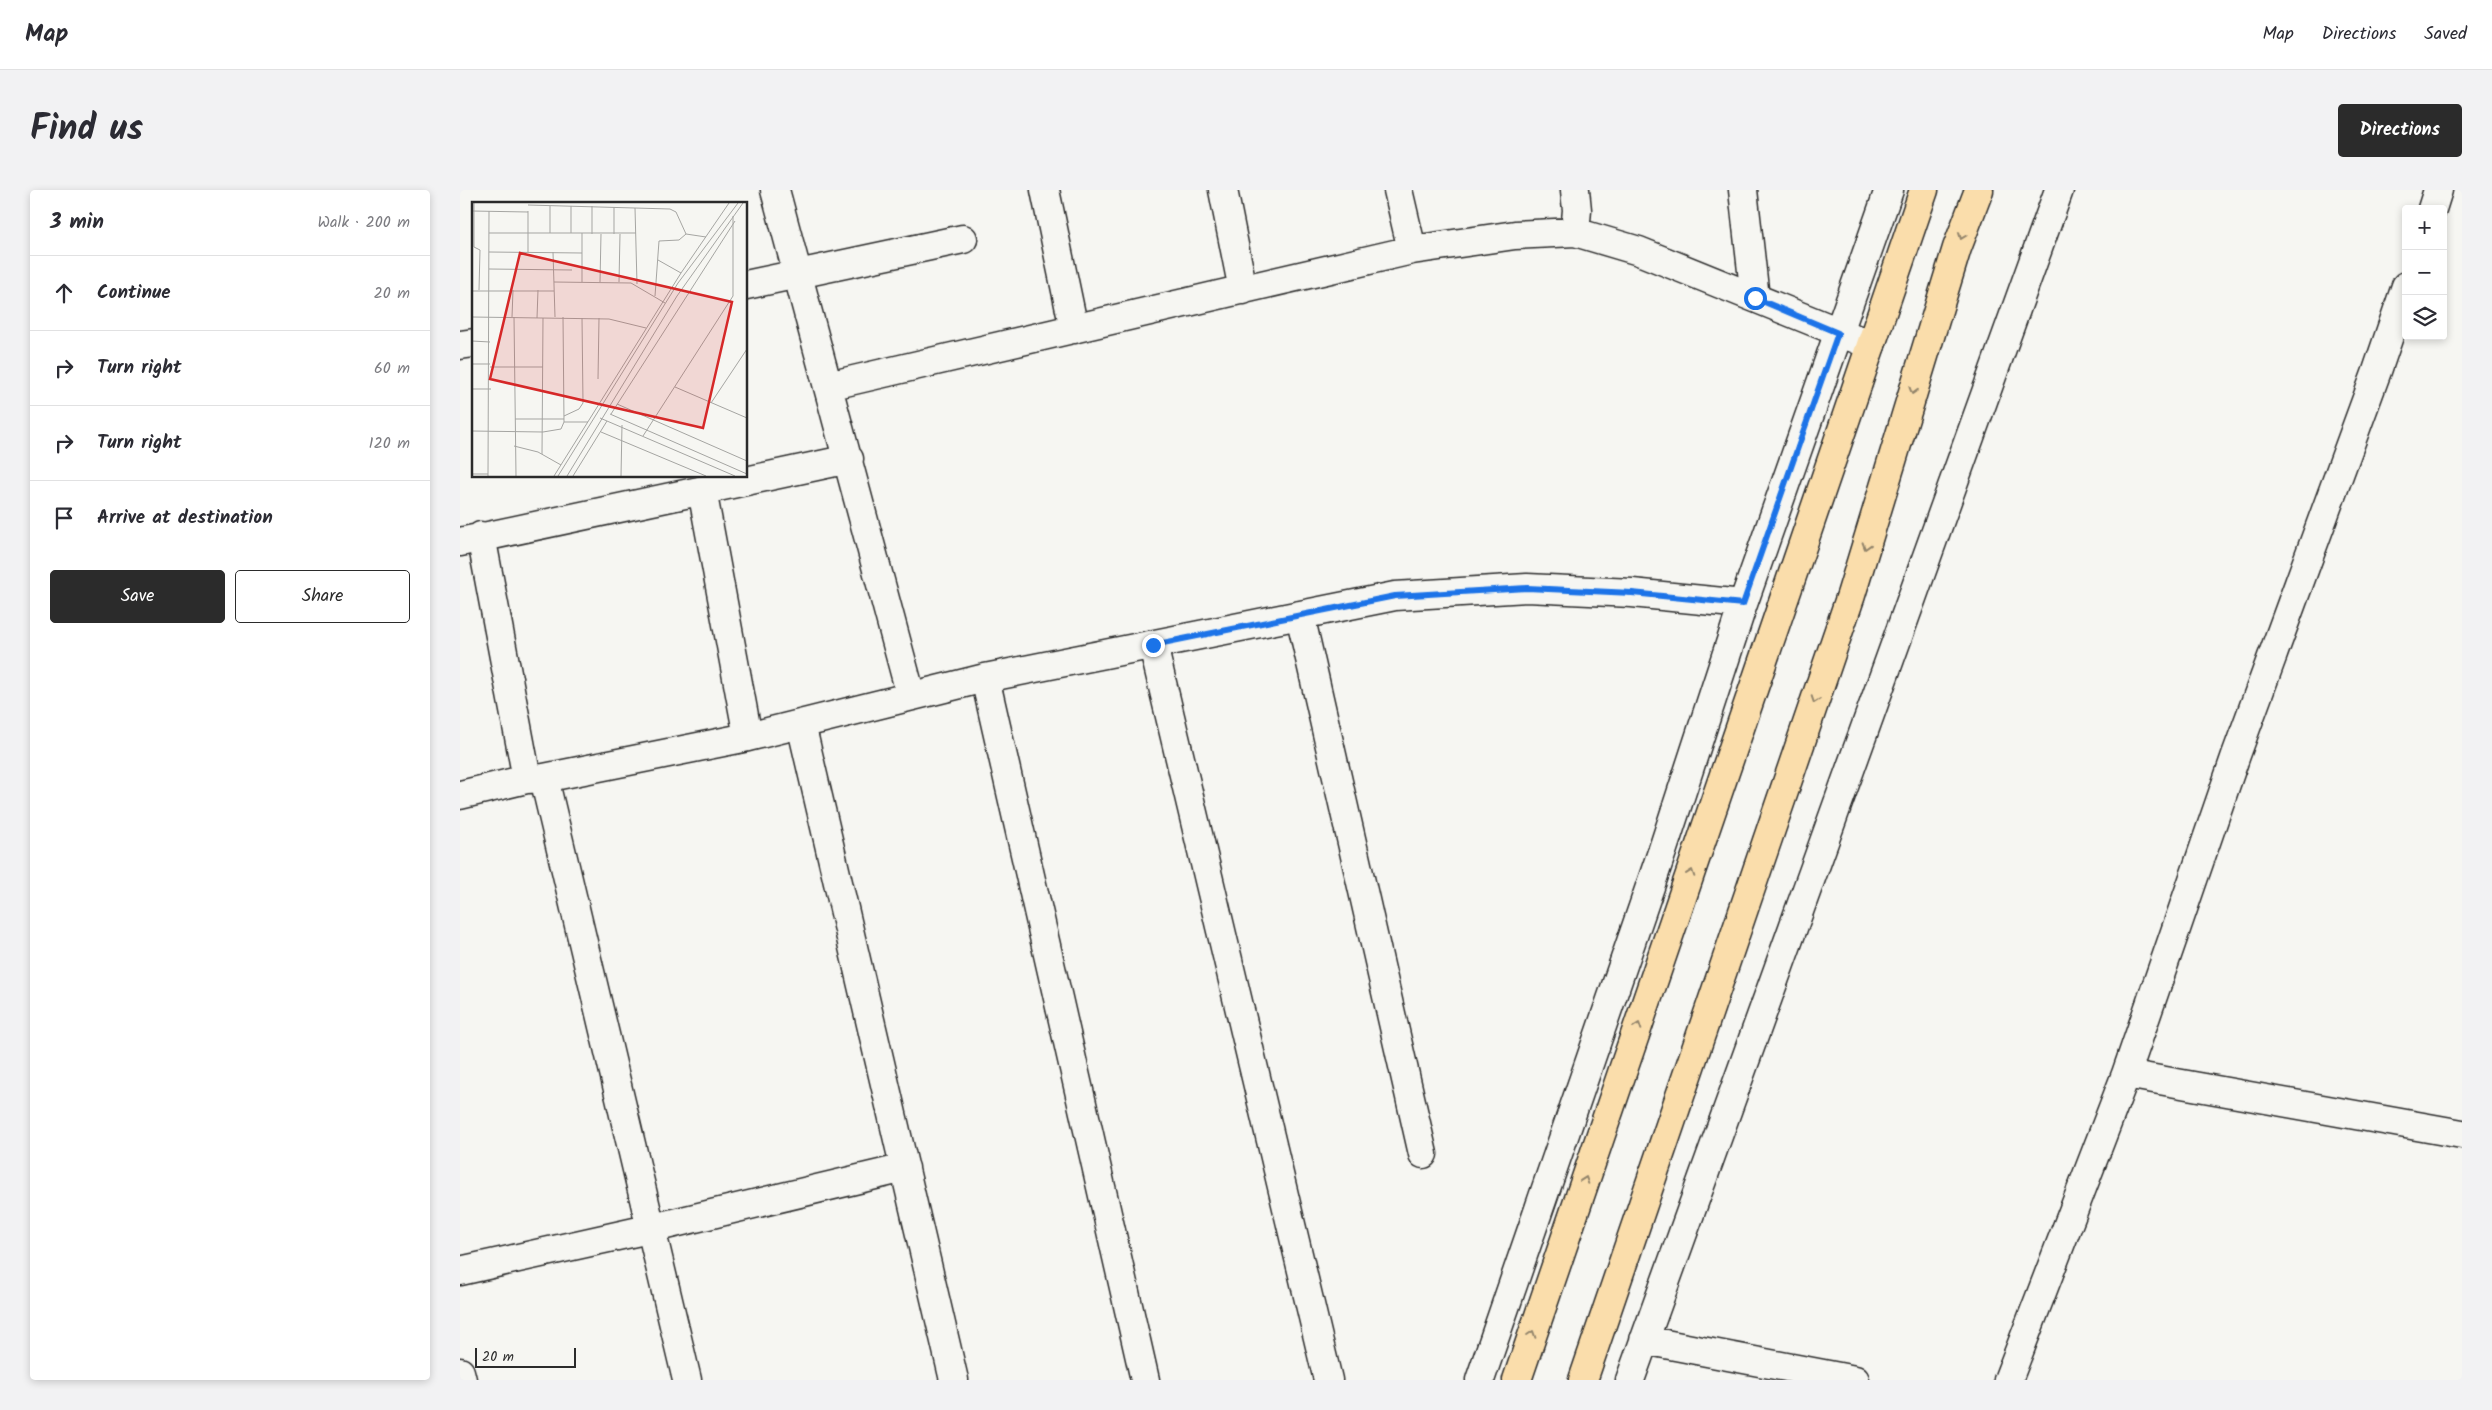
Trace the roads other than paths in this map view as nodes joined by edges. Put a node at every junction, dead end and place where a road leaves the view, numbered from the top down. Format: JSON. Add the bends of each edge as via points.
{"nodes":[{"id":1,"x":775,"y":190,"type":"edge"},
{"id":2,"x":1045,"y":190,"type":"edge"},
{"id":3,"x":1223,"y":190,"type":"edge"},
{"id":4,"x":1398,"y":190,"type":"edge"},
{"id":5,"x":1575,"y":190,"type":"edge"},
{"id":6,"x":1743,"y":190,"type":"edge"},
{"id":7,"x":1889,"y":190,"type":"edge"},
{"id":8,"x":1924,"y":190,"type":"edge"},
{"id":9,"x":1979,"y":190,"type":"edge"},
{"id":10,"x":2059,"y":190,"type":"edge"},
{"id":11,"x":2438,"y":190,"type":"edge"},
{"id":12,"x":2433,"y":205,"type":"edge"},
{"id":13,"x":1575,"y":232,"type":"junction"},
{"id":14,"x":963,"y":239,"type":"dead end"},
{"id":15,"x":1412,"y":250,"type":"junction"},
{"id":16,"x":797,"y":275,"type":"junction"},
{"id":17,"x":748,"y":285,"type":"edge"},
{"id":18,"x":1243,"y":290,"type":"junction"},
{"id":19,"x":2403,"y":295,"type":"edge"},
{"id":20,"x":1755,"y":298,"type":"junction"},
{"id":21,"x":1074,"y":329,"type":"junction"},
{"id":22,"x":1838,"y":333,"type":"junction"},
{"id":23,"x":1871,"y":345,"type":"junction"},
{"id":24,"x":828,"y":386,"type":"junction"},
{"id":25,"x":848,"y":459,"type":"junction"},
{"id":26,"x":702,"y":490,"type":"junction"},
{"id":27,"x":470,"y":539,"type":"edge"},
{"id":28,"x":1743,"y":604,"type":"junction"},
{"id":29,"x":1300,"y":614,"type":"junction"},
{"id":30,"x":1153,"y":645,"type":"junction"},
{"id":31,"x":985,"y":678,"type":"junction"},
{"id":32,"x":911,"y":696,"type":"junction"},
{"id":33,"x":801,"y":724,"type":"junction"},
{"id":34,"x":748,"y":737,"type":"junction"},
{"id":35,"x":536,"y":778,"type":"junction"},
{"id":36,"x":460,"y":795,"type":"edge"},
{"id":37,"x":2126,"y":1074,"type":"junction"},
{"id":38,"x":2462,"y":1134,"type":"edge"},
{"id":39,"x":1423,"y":1154,"type":"dead end"},
{"id":40,"x":905,"y":1168,"type":"junction"},
{"id":41,"x":653,"y":1228,"type":"junction"},
{"id":42,"x":460,"y":1271,"type":"edge"},
{"id":43,"x":1644,"y":1340,"type":"junction"},
{"id":44,"x":460,"y":1372,"type":"edge"},
{"id":45,"x":462,"y":1380,"type":"edge"},
{"id":46,"x":687,"y":1380,"type":"edge"},
{"id":47,"x":954,"y":1380,"type":"edge"},
{"id":48,"x":1145,"y":1380,"type":"edge"},
{"id":49,"x":1328,"y":1380,"type":"edge"},
{"id":50,"x":1480,"y":1380,"type":"edge"},
{"id":51,"x":1517,"y":1380,"type":"edge"},
{"id":52,"x":1583,"y":1380,"type":"edge"},
{"id":53,"x":1630,"y":1380,"type":"edge"},
{"id":54,"x":1855,"y":1380,"type":"edge"},
{"id":55,"x":2008,"y":1380,"type":"edge"}],
"edges":[{"from":1,"to":16,"type":"street"},
{"from":2,"to":21,"type":"street"},
{"from":3,"to":18,"type":"street"},
{"from":4,"to":15,"type":"street"},
{"from":5,"to":13,"type":"street"},
{"from":6,"to":20,"type":"street"},
{"from":7,"to":22,"type":"street"},
{"from":8,"to":23,"type":"main road"},
{"from":9,"to":52,"type":"main road","one_way":true,"via":[[1957,248],[1851,595]]},
{"from":10,"to":43,"type":"street"},
{"from":11,"to":12,"type":"street"},
{"from":13,"to":15,"type":"street","via":[[1515,234]]},
{"from":13,"to":20,"type":"street","via":[[1639,251]]},
{"from":14,"to":16,"type":"street"},
{"from":15,"to":18,"type":"street"},
{"from":16,"to":17,"type":"street"},
{"from":16,"to":24,"type":"street"},
{"from":18,"to":21,"type":"street"},
{"from":19,"to":37,"type":"street","via":[[2236,755]]},
{"from":20,"to":22,"type":"street"},
{"from":21,"to":24,"type":"street"},
{"from":22,"to":23,"type":"street"},
{"from":22,"to":28,"type":"street"},
{"from":51,"to":23,"type":"main road","one_way":true},
{"from":24,"to":25,"type":"street"},
{"from":25,"to":26,"type":"street"},
{"from":25,"to":32,"type":"street"},
{"from":26,"to":27,"type":"street"},
{"from":26,"to":34,"type":"street"},
{"from":27,"to":35,"type":"street"},
{"from":28,"to":29,"type":"street","via":[[1632,593],[1527,588],[1395,596]]},
{"from":28,"to":50,"type":"street","via":[[1663,849]]},
{"from":29,"to":30,"type":"street"},
{"from":29,"to":39,"type":"street"},
{"from":30,"to":31,"type":"street"},
{"from":30,"to":49,"type":"street"},
{"from":31,"to":32,"type":"street"},
{"from":31,"to":48,"type":"street"},
{"from":32,"to":33,"type":"street"},
{"from":33,"to":34,"type":"street"},
{"from":33,"to":40,"type":"street"},
{"from":34,"to":35,"type":"street"},
{"from":35,"to":36,"type":"street"},
{"from":35,"to":41,"type":"street"},
{"from":37,"to":38,"type":"street"},
{"from":37,"to":55,"type":"street"},
{"from":40,"to":41,"type":"street"},
{"from":40,"to":47,"type":"street"},
{"from":41,"to":42,"type":"street"},
{"from":41,"to":46,"type":"street"},
{"from":43,"to":53,"type":"street"},
{"from":43,"to":54,"type":"street"},
{"from":44,"to":45,"type":"street"}]}
